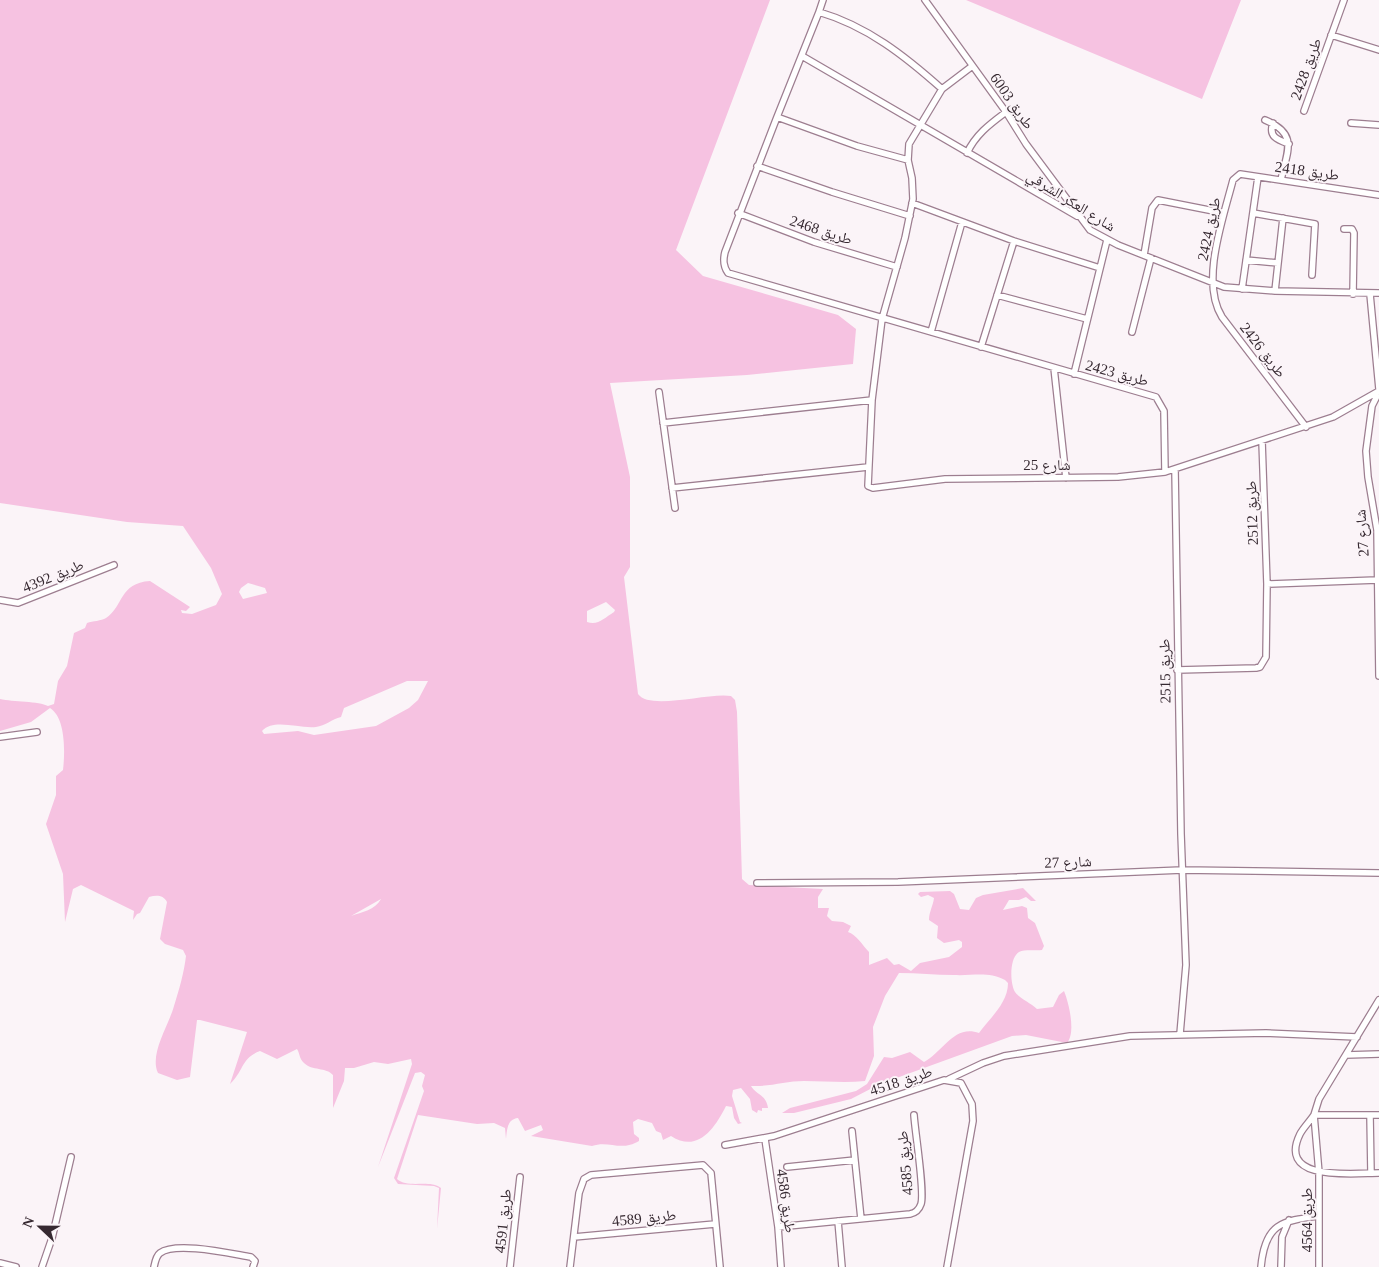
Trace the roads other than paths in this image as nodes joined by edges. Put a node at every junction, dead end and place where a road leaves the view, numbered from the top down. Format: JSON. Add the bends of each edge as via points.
{"nodes":[{"id":1,"x":823,"y":0,"type":"edge"},
{"id":2,"x":925,"y":0,"type":"edge"},
{"id":3,"x":1344,"y":0,"type":"edge"},
{"id":4,"x":819,"y":12,"type":"junction"},
{"id":5,"x":1331,"y":35,"type":"junction"},
{"id":6,"x":1379,"y":50,"type":"edge"},
{"id":7,"x":802,"y":56,"type":"junction"},
{"id":8,"x":971,"y":66,"type":"junction"},
{"id":9,"x":942,"y":89,"type":"junction"},
{"id":10,"x":1304,"y":111,"type":"dead end"},
{"id":11,"x":1006,"y":112,"type":"junction"},
{"id":12,"x":777,"y":116,"type":"junction"},
{"id":13,"x":1265,"y":120,"type":"dead end"},
{"id":14,"x":1273,"y":123,"type":"junction"},
{"id":15,"x":1351,"y":123,"type":"dead end"},
{"id":16,"x":1379,"y":124,"type":"edge"},
{"id":17,"x":919,"y":125,"type":"junction"},
{"id":18,"x":1289,"y":144,"type":"junction"},
{"id":19,"x":967,"y":153,"type":"junction"},
{"id":20,"x":908,"y":160,"type":"junction"},
{"id":21,"x":757,"y":166,"type":"junction"},
{"id":22,"x":1258,"y":177,"type":"junction"},
{"id":23,"x":1233,"y":180,"type":"joint"},
{"id":24,"x":1281,"y":180,"type":"junction"},
{"id":25,"x":1379,"y":195,"type":"edge"},
{"id":26,"x":912,"y":203,"type":"junction"},
{"id":27,"x":1224,"y":213,"type":"junction"},
{"id":28,"x":1253,"y":213,"type":"junction"},
{"id":29,"x":738,"y":214,"type":"junction"},
{"id":30,"x":910,"y":216,"type":"junction"},
{"id":31,"x":1079,"y":217,"type":"junction"},
{"id":32,"x":1283,"y":218,"type":"junction"},
{"id":33,"x":962,"y":222,"type":"junction"},
{"id":34,"x":1344,"y":229,"type":"dead end"},
{"id":35,"x":1107,"y":240,"type":"junction"},
{"id":36,"x":1014,"y":241,"type":"junction"},
{"id":37,"x":1144,"y":255,"type":"junction"},
{"id":38,"x":1151,"y":258,"type":"junction"},
{"id":39,"x":1246,"y":260,"type":"junction"},
{"id":40,"x":1278,"y":263,"type":"junction"},
{"id":41,"x":897,"y":266,"type":"junction"},
{"id":42,"x":1100,"y":268,"type":"junction"},
{"id":43,"x":1312,"y":275,"type":"dead end"},
{"id":44,"x":1212,"y":283,"type":"junction"},
{"id":45,"x":1242,"y":289,"type":"junction"},
{"id":46,"x":1275,"y":291,"type":"junction"},
{"id":47,"x":1379,"y":293,"type":"edge"},
{"id":48,"x":1353,"y":294,"type":"junction"},
{"id":49,"x":1370,"y":294,"type":"junction"},
{"id":50,"x":997,"y":295,"type":"junction"},
{"id":51,"x":882,"y":318,"type":"junction"},
{"id":52,"x":1088,"y":319,"type":"junction"},
{"id":53,"x":931,"y":332,"type":"junction"},
{"id":54,"x":1132,"y":332,"type":"dead end"},
{"id":55,"x":981,"y":347,"type":"junction"},
{"id":56,"x":1054,"y":368,"type":"junction"},
{"id":57,"x":1074,"y":374,"type":"junction"},
{"id":58,"x":1379,"y":390,"type":"edge"},
{"id":59,"x":659,"y":392,"type":"dead end"},
{"id":60,"x":872,"y":400,"type":"junction"},
{"id":61,"x":663,"y":424,"type":"junction"},
{"id":62,"x":1306,"y":427,"type":"junction"},
{"id":63,"x":1262,"y":441,"type":"junction"},
{"id":64,"x":868,"y":467,"type":"junction"},
{"id":65,"x":1175,"y":470,"type":"junction"},
{"id":66,"x":1165,"y":472,"type":"junction"},
{"id":67,"x":1066,"y":478,"type":"junction"},
{"id":68,"x":672,"y":488,"type":"junction"},
{"id":69,"x":675,"y":508,"type":"dead end"},
{"id":70,"x":1378,"y":517,"type":"edge"},
{"id":71,"x":114,"y":565,"type":"dead end"},
{"id":72,"x":1377,"y":580,"type":"junction"},
{"id":73,"x":1267,"y":584,"type":"junction"},
{"id":74,"x":0,"y":600,"type":"edge"},
{"id":75,"x":1177,"y":670,"type":"junction"},
{"id":76,"x":1379,"y":676,"type":"edge"},
{"id":77,"x":37,"y":732,"type":"dead end"},
{"id":78,"x":0,"y":737,"type":"edge"},
{"id":79,"x":1182,"y":870,"type":"junction"},
{"id":80,"x":1379,"y":873,"type":"edge"},
{"id":81,"x":758,"y":883,"type":"dead end"},
{"id":82,"x":1379,"y":1000,"type":"edge"},
{"id":83,"x":1180,"y":1034,"type":"junction"},
{"id":84,"x":1357,"y":1037,"type":"junction"},
{"id":85,"x":1346,"y":1054,"type":"junction"},
{"id":86,"x":1379,"y":1054,"type":"edge"},
{"id":87,"x":949,"y":1079,"type":"junction"},
{"id":88,"x":914,"y":1115,"type":"dead end"},
{"id":89,"x":1314,"y":1115,"type":"junction"},
{"id":90,"x":1370,"y":1115,"type":"junction"},
{"id":91,"x":1379,"y":1115,"type":"edge"},
{"id":92,"x":852,"y":1131,"type":"dead end"},
{"id":93,"x":765,"y":1139,"type":"junction"},
{"id":94,"x":725,"y":1145,"type":"dead end"},
{"id":95,"x":71,"y":1158,"type":"dead end"},
{"id":96,"x":855,"y":1160,"type":"junction"},
{"id":97,"x":787,"y":1167,"type":"dead end"},
{"id":98,"x":1319,"y":1173,"type":"junction"},
{"id":99,"x":1371,"y":1173,"type":"junction"},
{"id":100,"x":1379,"y":1173,"type":"edge"},
{"id":101,"x":520,"y":1177,"type":"dead end"},
{"id":102,"x":1319,"y":1216,"type":"junction"},
{"id":103,"x":861,"y":1219,"type":"junction"},
{"id":104,"x":1289,"y":1220,"type":"junction"},
{"id":105,"x":838,"y":1221,"type":"junction"},
{"id":106,"x":715,"y":1224,"type":"junction"},
{"id":107,"x":778,"y":1227,"type":"junction"},
{"id":108,"x":574,"y":1237,"type":"junction"},
{"id":109,"x":0,"y":1264,"type":"edge"},
{"id":110,"x":16,"y":1267,"type":"edge"},
{"id":111,"x":42,"y":1267,"type":"edge"},
{"id":112,"x":154,"y":1267,"type":"edge"},
{"id":113,"x":253,"y":1267,"type":"edge"},
{"id":114,"x":510,"y":1267,"type":"edge"},
{"id":115,"x":570,"y":1267,"type":"edge"},
{"id":116,"x":720,"y":1267,"type":"edge"},
{"id":117,"x":781,"y":1267,"type":"edge"},
{"id":118,"x":842,"y":1267,"type":"edge"},
{"id":119,"x":947,"y":1267,"type":"edge"},
{"id":120,"x":1261,"y":1267,"type":"edge"},
{"id":121,"x":1281,"y":1267,"type":"edge"},
{"id":122,"x":1319,"y":1267,"type":"edge"}],
"edges":[{"from":1,"to":4,"type":"street"},
{"from":2,"to":8,"type":"street","name":"طريق 6003"},
{"from":3,"to":5,"type":"street","name":"طريق 2428"},
{"from":4,"to":7,"type":"street"},
{"from":4,"to":9,"type":"street","via":[[883,42]]},
{"from":5,"to":6,"type":"street","name":"طريق 2428"},
{"from":5,"to":10,"type":"street","name":"طريق 2428"},
{"from":7,"to":12,"type":"street"},
{"from":7,"to":17,"type":"street","name":"شارع العكر الشرقي"},
{"from":8,"to":9,"type":"street"},
{"from":8,"to":11,"type":"street","name":"طريق 6003"},
{"from":9,"to":17,"type":"street"},
{"from":11,"to":19,"type":"street","via":[[985,127]]},
{"from":11,"to":31,"type":"street","name":"طريق 6003"},
{"from":12,"to":20,"type":"street","via":[[857,146]]},
{"from":12,"to":21,"type":"street"},
{"from":13,"to":14,"type":"street"},
{"from":14,"to":18,"type":"street","via":[[1285,133]]},
{"from":14,"to":18,"type":"street","via":[[1271,132],[1274,138]]},
{"from":15,"to":16,"type":"street"},
{"from":17,"to":19,"type":"street","name":"شارع العكر الشرقي"},
{"from":17,"to":20,"type":"street","via":[[910,144]]},
{"from":18,"to":24,"type":"street"},
{"from":19,"to":31,"type":"street","name":"شارع العكر الشرقي"},
{"from":20,"to":26,"type":"street","name":"شارع 25","via":[[913,184]]},
{"from":21,"to":29,"type":"street"},
{"from":21,"to":30,"type":"street"},
{"from":22,"to":23,"type":"street","name":"طريق 2418","via":[[1240,174]]},
{"from":22,"to":24,"type":"street","name":"طريق 2418"},
{"from":22,"to":28,"type":"street"},
{"from":23,"to":27,"type":"street","name":"طريق 2424"},
{"from":24,"to":25,"type":"street","name":"طريق 2418"},
{"from":26,"to":30,"type":"street","name":"شارع 25"},
{"from":26,"to":33,"type":"street"},
{"from":27,"to":37,"type":"street","via":[[1158,200],[1152,208]]},
{"from":27,"to":44,"type":"street","name":"طريق 2424"},
{"from":28,"to":32,"type":"street"},
{"from":28,"to":39,"type":"street"},
{"from":29,"to":41,"type":"street","name":"طريق 2468","via":[[814,242]]},
{"from":29,"to":51,"type":"street","name":"طريق 2423","via":[[723,259],[728,273]]},
{"from":30,"to":41,"type":"street","name":"شارع 25"},
{"from":31,"to":35,"type":"street","name":"شارع العكر الشرقي","via":[[1090,230]]},
{"from":32,"to":40,"type":"street"},
{"from":32,"to":43,"type":"street","via":[[1315,224]]},
{"from":33,"to":36,"type":"street"},
{"from":33,"to":53,"type":"street"},
{"from":34,"to":48,"type":"street","via":[[1354,231]]},
{"from":35,"to":37,"type":"street","name":"شارع العكر الشرقي"},
{"from":35,"to":42,"type":"street"},
{"from":36,"to":42,"type":"street"},
{"from":36,"to":50,"type":"street"},
{"from":37,"to":38,"type":"street","name":"شارع العكر الشرقي"},
{"from":38,"to":44,"type":"street","name":"شارع العكر الشرقي"},
{"from":38,"to":54,"type":"street"},
{"from":39,"to":40,"type":"street"},
{"from":39,"to":45,"type":"street"},
{"from":40,"to":46,"type":"street"},
{"from":41,"to":51,"type":"street","name":"شارع 25"},
{"from":42,"to":52,"type":"street"},
{"from":44,"to":45,"type":"street","name":"شارع العكر الشرقي"},
{"from":44,"to":62,"type":"street","name":"طريق 2426","via":[[1215,304],[1222,318]]},
{"from":45,"to":46,"type":"street","name":"شارع العكر الشرقي"},
{"from":46,"to":48,"type":"street","name":"شارع العكر الشرقي"},
{"from":47,"to":49,"type":"street"},
{"from":48,"to":49,"type":"street","name":"شارع العكر الشرقي"},
{"from":49,"to":58,"type":"street"},
{"from":50,"to":52,"type":"street"},
{"from":50,"to":55,"type":"street"},
{"from":51,"to":53,"type":"street","name":"طريق 2423"},
{"from":51,"to":60,"type":"street","name":"شارع 25"},
{"from":52,"to":57,"type":"street"},
{"from":53,"to":55,"type":"street","name":"طريق 2423"},
{"from":55,"to":56,"type":"street","name":"طريق 2423"},
{"from":56,"to":57,"type":"street","name":"طريق 2423"},
{"from":56,"to":67,"type":"street"},
{"from":57,"to":66,"type":"street","name":"طريق 2423","via":[[1156,397],[1164,411]]},
{"from":58,"to":62,"type":"street","name":"شارع 25","via":[[1333,417]]},
{"from":58,"to":70,"type":"street","name":"شارع 27","via":[[1372,406],[1366,451],[1368,478]]},
{"from":59,"to":61,"type":"street"},
{"from":60,"to":61,"type":"street"},
{"from":60,"to":64,"type":"street","name":"شارع 25"},
{"from":61,"to":68,"type":"street"},
{"from":62,"to":63,"type":"street","name":"شارع 25"},
{"from":63,"to":65,"type":"street","name":"شارع 25"},
{"from":63,"to":73,"type":"street","name":"طريق 2512"},
{"from":64,"to":67,"type":"street","name":"شارع 25","via":[[867,483],[873,488],[945,479]]},
{"from":64,"to":68,"type":"street"},
{"from":65,"to":66,"type":"street","name":"شارع 25"},
{"from":65,"to":75,"type":"street","name":"طريق 2515"},
{"from":66,"to":67,"type":"street","name":"شارع 25"},
{"from":68,"to":69,"type":"street"},
{"from":70,"to":72,"type":"street","name":"شارع 27"},
{"from":71,"to":74,"type":"street","name":"طريق 4392","via":[[18,604]]},
{"from":72,"to":73,"type":"street"},
{"from":72,"to":76,"type":"street","name":"شارع 27"},
{"from":73,"to":75,"type":"street","name":"طريق 2512","via":[[1267,650],[1260,667]]},
{"from":75,"to":79,"type":"street","name":"طريق 2515"},
{"from":77,"to":78,"type":"street"},
{"from":79,"to":80,"type":"street","name":"شارع 27"},
{"from":79,"to":81,"type":"street","name":"شارع 27","via":[[907,882]]},
{"from":79,"to":83,"type":"street","name":"طريق 2515","via":[[1186,965]]},
{"from":82,"to":84,"type":"street"},
{"from":83,"to":84,"type":"street"},
{"from":83,"to":87,"type":"street","via":[[1130,1036],[1016,1054],[983,1063]]},
{"from":84,"to":85,"type":"street"},
{"from":85,"to":86,"type":"street"},
{"from":85,"to":89,"type":"street","via":[[1319,1099]]},
{"from":87,"to":93,"type":"street","name":"طريق 4518"},
{"from":87,"to":119,"type":"street","name":"طريق 4518","via":[[960,1083],[968,1093],[974,1121]]},
{"from":88,"to":103,"type":"street","name":"طريق 4585","via":[[920,1205],[910,1214]]},
{"from":89,"to":90,"type":"street"},
{"from":89,"to":98,"type":"street"},
{"from":89,"to":98,"type":"street","via":[[1300,1134],[1297,1153],[1303,1165]]},
{"from":90,"to":91,"type":"street"},
{"from":90,"to":99,"type":"street"},
{"from":92,"to":96,"type":"street"},
{"from":93,"to":94,"type":"street","name":"طريق 4518"},
{"from":93,"to":107,"type":"street","name":"طريق 4586"},
{"from":95,"to":111,"type":"street"},
{"from":96,"to":97,"type":"street"},
{"from":96,"to":103,"type":"street"},
{"from":98,"to":99,"type":"street"},
{"from":98,"to":102,"type":"street","name":"طريق 4564"},
{"from":99,"to":100,"type":"street"},
{"from":101,"to":114,"type":"street","name":"طريق 4591"},
{"from":102,"to":104,"type":"street"},
{"from":102,"to":122,"type":"street","name":"طريق 4564"},
{"from":103,"to":105,"type":"street","name":"طريق 4585"},
{"from":104,"to":120,"type":"street","via":[[1274,1230]]},
{"from":104,"to":121,"type":"street","via":[[1282,1237]]},
{"from":105,"to":107,"type":"street","name":"طريق 4585"},
{"from":105,"to":118,"type":"street"},
{"from":106,"to":108,"type":"street","name":"طريق 4589"},
{"from":106,"to":108,"type":"street","via":[[709,1169],[703,1164],[587,1177],[581,1183]]},
{"from":106,"to":116,"type":"street"},
{"from":107,"to":117,"type":"street","name":"طريق 4586"},
{"from":108,"to":115,"type":"street"},
{"from":109,"to":110,"type":"street"},
{"from":112,"to":113,"type":"street","via":[[161,1252],[170,1249],[251,1257],[254,1259]]}]}
